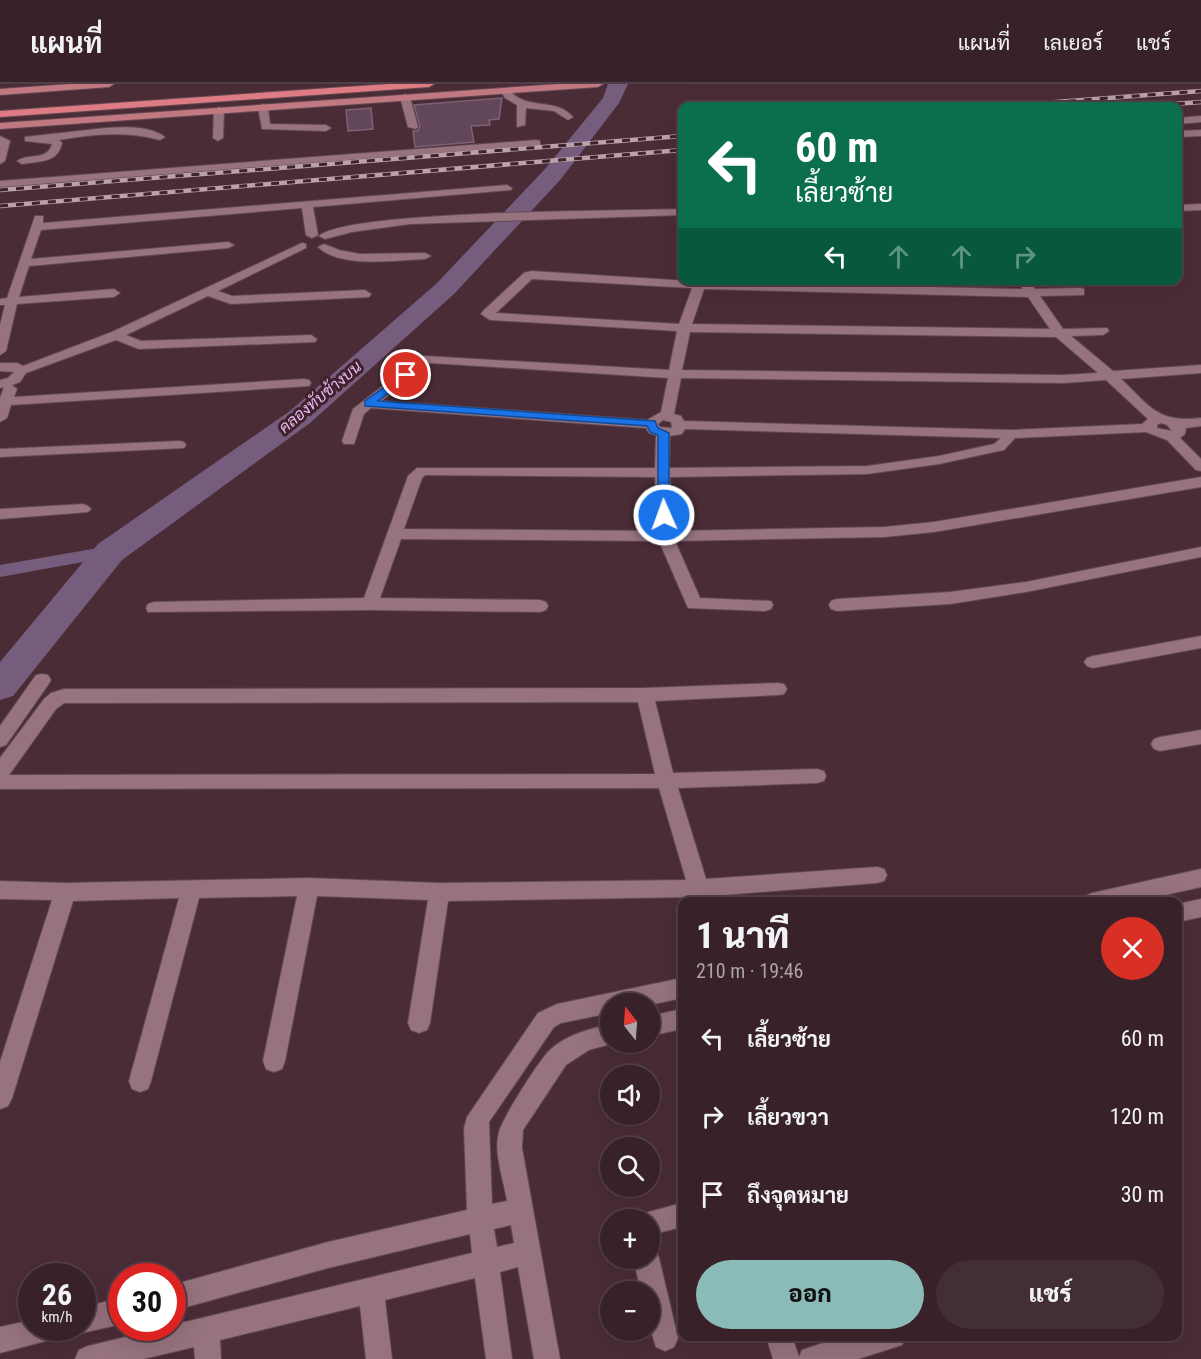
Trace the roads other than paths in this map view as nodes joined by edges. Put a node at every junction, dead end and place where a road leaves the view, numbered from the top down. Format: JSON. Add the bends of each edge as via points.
{"nodes":[{"id":1,"x":429,"y":84,"type":"edge"},
{"id":2,"x":598,"y":84,"type":"edge"},
{"id":3,"x":585,"y":85,"type":"edge"},
{"id":4,"x":47,"y":86,"type":"edge"},
{"id":5,"x":109,"y":89,"type":"edge"},
{"id":6,"x":505,"y":90,"type":"junction"},
{"id":7,"x":0,"y":92,"type":"edge"},
{"id":8,"x":405,"y":98,"type":"junction"},
{"id":9,"x":0,"y":102,"type":"edge"},
{"id":10,"x":522,"y":104,"type":"junction"},
{"id":11,"x":263,"y":107,"type":"junction"},
{"id":12,"x":219,"y":110,"type":"junction"},
{"id":13,"x":0,"y":114,"type":"edge"},
{"id":14,"x":568,"y":117,"type":"dead end"},
{"id":15,"x":1201,"y":119,"type":"edge"},
{"id":16,"x":1182,"y":121,"type":"edge"},
{"id":17,"x":33,"y":123,"type":"junction"},
{"id":18,"x":520,"y":125,"type":"dead end"},
{"id":19,"x":0,"y":126,"type":"edge"},
{"id":20,"x":414,"y":127,"type":"dead end"},
{"id":21,"x":326,"y":128,"type":"dead end"},
{"id":22,"x":1201,"y":133,"type":"edge"},
{"id":23,"x":1182,"y":134,"type":"edge"},
{"id":24,"x":160,"y":137,"type":"dead end"},
{"id":25,"x":219,"y":138,"type":"dead end"},
{"id":26,"x":28,"y":139,"type":"junction"},
{"id":27,"x":49,"y":139,"type":"junction"},
{"id":28,"x":536,"y":143,"type":"dead end"},
{"id":29,"x":6,"y":146,"type":"edge"},
{"id":30,"x":0,"y":161,"type":"edge"},
{"id":31,"x":22,"y":161,"type":"junction"},
{"id":32,"x":16,"y":183,"type":"junction"},
{"id":33,"x":0,"y":184,"type":"edge"},
{"id":34,"x":507,"y":188,"type":"dead end"},
{"id":35,"x":307,"y":204,"type":"junction"},
{"id":36,"x":1201,"y":207,"type":"edge"},
{"id":37,"x":1182,"y":208,"type":"edge"},
{"id":38,"x":678,"y":212,"type":"edge"},
{"id":39,"x":1201,"y":213,"type":"edge"},
{"id":40,"x":1182,"y":214,"type":"edge"},
{"id":41,"x":583,"y":219,"type":"junction"},
{"id":42,"x":678,"y":219,"type":"edge"},
{"id":43,"x":312,"y":235,"type":"junction"},
{"id":44,"x":327,"y":241,"type":"junction"},
{"id":45,"x":228,"y":245,"type":"dead end"},
{"id":46,"x":302,"y":246,"type":"junction"},
{"id":47,"x":425,"y":256,"type":"dead end"},
{"id":48,"x":25,"y":263,"type":"junction"},
{"id":49,"x":678,"y":282,"type":"edge"},
{"id":50,"x":697,"y":285,"type":"edge"},
{"id":51,"x":764,"y":285,"type":"edge"},
{"id":52,"x":1026,"y":285,"type":"edge"},
{"id":53,"x":210,"y":292,"type":"junction"},
{"id":54,"x":1080,"y":292,"type":"dead end"},
{"id":55,"x":114,"y":293,"type":"dead end"},
{"id":56,"x":1030,"y":293,"type":"junction"},
{"id":57,"x":365,"y":294,"type":"dead end"},
{"id":58,"x":6,"y":302,"type":"edge"},
{"id":59,"x":684,"y":328,"type":"junction"},
{"id":60,"x":1103,"y":331,"type":"dead end"},
{"id":61,"x":1059,"y":333,"type":"junction"},
{"id":62,"x":116,"y":335,"type":"junction"},
{"id":63,"x":311,"y":339,"type":"dead end"},
{"id":64,"x":0,"y":349,"type":"edge"},
{"id":65,"x":0,"y":367,"type":"edge"},
{"id":66,"x":1201,"y":369,"type":"edge"},
{"id":67,"x":674,"y":374,"type":"junction"},
{"id":68,"x":1110,"y":376,"type":"junction"},
{"id":69,"x":11,"y":379,"type":"edge"},
{"id":70,"x":304,"y":383,"type":"dead end"},
{"id":71,"x":8,"y":401,"type":"junction"},
{"id":72,"x":369,"y":404,"type":"junction"},
{"id":73,"x":667,"y":416,"type":"junction"},
{"id":74,"x":0,"y":418,"type":"edge"},
{"id":75,"x":1201,"y":422,"type":"edge"},
{"id":76,"x":651,"y":424,"type":"junction"},
{"id":77,"x":1153,"y":424,"type":"junction"},
{"id":78,"x":680,"y":425,"type":"junction"},
{"id":79,"x":1174,"y":431,"type":"junction"},
{"id":80,"x":663,"y":433,"type":"junction"},
{"id":81,"x":1010,"y":434,"type":"junction"},
{"id":82,"x":349,"y":441,"type":"dead end"},
{"id":83,"x":179,"y":445,"type":"dead end"},
{"id":84,"x":0,"y":453,"type":"edge"},
{"id":85,"x":1201,"y":467,"type":"edge"},
{"id":86,"x":662,"y":473,"type":"junction"},
{"id":87,"x":1201,"y":482,"type":"edge"},
{"id":88,"x":83,"y":509,"type":"dead end"},
{"id":89,"x":0,"y":514,"type":"edge"},
{"id":90,"x":395,"y":534,"type":"junction"},
{"id":91,"x":665,"y":536,"type":"junction"},
{"id":92,"x":1201,"y":552,"type":"edge"},
{"id":93,"x":370,"y":604,"type":"junction"},
{"id":94,"x":765,"y":605,"type":"dead end"},
{"id":95,"x":837,"y":605,"type":"dead end"},
{"id":96,"x":540,"y":606,"type":"dead end"},
{"id":97,"x":154,"y":609,"type":"dead end"},
{"id":98,"x":1201,"y":642,"type":"edge"},
{"id":99,"x":1093,"y":662,"type":"dead end"},
{"id":100,"x":42,"y":680,"type":"dead end"},
{"id":101,"x":778,"y":689,"type":"dead end"},
{"id":102,"x":645,"y":695,"type":"junction"},
{"id":103,"x":1201,"y":737,"type":"edge"},
{"id":104,"x":0,"y":740,"type":"edge"},
{"id":105,"x":1160,"y":744,"type":"dead end"},
{"id":106,"x":0,"y":772,"type":"edge"},
{"id":107,"x":817,"y":776,"type":"dead end"},
{"id":108,"x":666,"y":781,"type":"junction"},
{"id":109,"x":0,"y":782,"type":"edge"},
{"id":110,"x":877,"y":875,"type":"dead end"},
{"id":111,"x":1201,"y":878,"type":"edge"},
{"id":112,"x":309,"y":887,"type":"junction"},
{"id":113,"x":0,"y":890,"type":"edge"},
{"id":114,"x":190,"y":890,"type":"junction"},
{"id":115,"x":65,"y":892,"type":"junction"},
{"id":116,"x":439,"y":892,"type":"junction"},
{"id":117,"x":702,"y":895,"type":"edge"},
{"id":118,"x":1115,"y":897,"type":"edge"},
{"id":119,"x":1201,"y":908,"type":"edge"},
{"id":120,"x":1182,"y":912,"type":"edge"},
{"id":121,"x":678,"y":989,"type":"edge"},
{"id":122,"x":678,"y":1020,"type":"edge"},
{"id":123,"x":419,"y":1023,"type":"dead end"},
{"id":124,"x":660,"y":1024,"type":"edge"},
{"id":125,"x":600,"y":1037,"type":"edge"},
{"id":126,"x":274,"y":1061,"type":"dead end"},
{"id":127,"x":4,"y":1073,"type":"edge"},
{"id":128,"x":140,"y":1081,"type":"dead end"},
{"id":129,"x":0,"y":1098,"type":"edge"},
{"id":130,"x":521,"y":1210,"type":"junction"},
{"id":131,"x":678,"y":1216,"type":"edge"},
{"id":132,"x":480,"y":1218,"type":"junction"},
{"id":133,"x":660,"y":1220,"type":"edge"},
{"id":134,"x":529,"y":1252,"type":"junction"},
{"id":135,"x":486,"y":1263,"type":"junction"},
{"id":136,"x":649,"y":1269,"type":"edge"},
{"id":137,"x":371,"y":1290,"type":"junction"},
{"id":138,"x":186,"y":1294,"type":"edge"},
{"id":139,"x":206,"y":1330,"type":"junction"},
{"id":140,"x":18,"y":1336,"type":"edge"},
{"id":141,"x":665,"y":1338,"type":"dead end"},
{"id":142,"x":0,"y":1340,"type":"edge"},
{"id":143,"x":781,"y":1341,"type":"edge"},
{"id":144,"x":875,"y":1341,"type":"edge"},
{"id":145,"x":88,"y":1359,"type":"edge"},
{"id":146,"x":208,"y":1359,"type":"edge"},
{"id":147,"x":379,"y":1359,"type":"edge"},
{"id":148,"x":499,"y":1359,"type":"edge"},
{"id":149,"x":547,"y":1359,"type":"edge"},
{"id":150,"x":786,"y":1359,"type":"edge"},
{"id":151,"x":811,"y":1359,"type":"edge"}],
"edges":[{"from":1,"to":13,"type":"highway"},
{"from":2,"to":3,"type":"main road"},
{"from":3,"to":6,"type":"main road"},
{"from":4,"to":5,"type":"main road"},
{"from":4,"to":7,"type":"main road"},
{"from":5,"to":9,"type":"highway"},
{"from":6,"to":8,"type":"main road"},
{"from":6,"to":10,"type":"street","via":[[510,100]]},
{"from":8,"to":11,"type":"main road"},
{"from":8,"to":20,"type":"street"},
{"from":10,"to":14,"type":"street","via":[[555,108]]},
{"from":10,"to":18,"type":"street"},
{"from":11,"to":12,"type":"main road"},
{"from":11,"to":21,"type":"street","via":[[265,127]]},
{"from":12,"to":17,"type":"main road"},
{"from":12,"to":25,"type":"street"},
{"from":15,"to":16,"type":"street"},
{"from":17,"to":19,"type":"main road"},
{"from":17,"to":26,"type":"street"},
{"from":22,"to":23,"type":"street"},
{"from":24,"to":27,"type":"street","via":[[123,131]]},
{"from":26,"to":27,"type":"street"},
{"from":26,"to":31,"type":"street"},
{"from":27,"to":31,"type":"street","via":[[57,143],[52,156]]},
{"from":28,"to":32,"type":"street"},
{"from":29,"to":30,"type":"street"},
{"from":31,"to":32,"type":"street"},
{"from":32,"to":33,"type":"street"},
{"from":34,"to":35,"type":"street"},
{"from":35,"to":43,"type":"street"},
{"from":35,"to":48,"type":"street","via":[[37,222]]},
{"from":36,"to":37,"type":"street"},
{"from":38,"to":41,"type":"street"},
{"from":39,"to":40,"type":"street"},
{"from":41,"to":42,"type":"street"},
{"from":41,"to":44,"type":"street","via":[[457,222]]},
{"from":43,"to":44,"type":"street"},
{"from":43,"to":46,"type":"street","via":[[300,242]]},
{"from":44,"to":46,"type":"street","via":[[316,249]]},
{"from":44,"to":47,"type":"street","via":[[339,254]]},
{"from":45,"to":48,"type":"street"},
{"from":46,"to":53,"type":"street"},
{"from":48,"to":58,"type":"street"},
{"from":49,"to":59,"type":"street","via":[[531,275],[488,311],[490,316]]},
{"from":50,"to":59,"type":"street"},
{"from":51,"to":56,"type":"street"},
{"from":52,"to":56,"type":"street"},
{"from":53,"to":57,"type":"street","via":[[231,300]]},
{"from":53,"to":62,"type":"street"},
{"from":54,"to":56,"type":"street"},
{"from":55,"to":58,"type":"street"},
{"from":56,"to":61,"type":"street"},
{"from":58,"to":64,"type":"street"},
{"from":59,"to":61,"type":"street"},
{"from":59,"to":67,"type":"street"},
{"from":60,"to":61,"type":"street"},
{"from":61,"to":68,"type":"street"},
{"from":62,"to":63,"type":"street","via":[[139,345]]},
{"from":62,"to":69,"type":"street"},
{"from":65,"to":69,"type":"street","via":[[17,367]]},
{"from":66,"to":68,"type":"street"},
{"from":67,"to":68,"type":"street","via":[[1063,380]]},
{"from":67,"to":72,"type":"street","via":[[428,359]]},
{"from":67,"to":73,"type":"street"},
{"from":68,"to":77,"type":"street"},
{"from":69,"to":71,"type":"street"},
{"from":70,"to":71,"type":"street"},
{"from":71,"to":74,"type":"street"},
{"from":72,"to":76,"type":"street"},
{"from":72,"to":82,"type":"street","via":[[357,412]]},
{"from":73,"to":76,"type":"street","via":[[656,418]]},
{"from":73,"to":78,"type":"street"},
{"from":75,"to":79,"type":"street"},
{"from":76,"to":80,"type":"street"},
{"from":77,"to":79,"type":"street","via":[[1160,435]]},
{"from":77,"to":81,"type":"street"},
{"from":78,"to":80,"type":"street","via":[[677,430]]},
{"from":78,"to":81,"type":"street"},
{"from":79,"to":85,"type":"street"},
{"from":80,"to":86,"type":"street"},
{"from":81,"to":86,"type":"street","via":[[1004,444],[992,448],[867,470]]},
{"from":83,"to":84,"type":"street"},
{"from":86,"to":90,"type":"street","via":[[422,471],[416,474]]},
{"from":86,"to":91,"type":"street"},
{"from":87,"to":91,"type":"street","via":[[924,528]]},
{"from":88,"to":89,"type":"street"},
{"from":90,"to":91,"type":"street"},
{"from":90,"to":93,"type":"street"},
{"from":91,"to":94,"type":"street","via":[[694,604]]},
{"from":92,"to":95,"type":"street","via":[[1026,587]]},
{"from":93,"to":96,"type":"street"},
{"from":93,"to":97,"type":"street"},
{"from":98,"to":99,"type":"street"},
{"from":100,"to":104,"type":"street"},
{"from":101,"to":102,"type":"street"},
{"from":102,"to":106,"type":"street","via":[[64,696],[50,704]]},
{"from":102,"to":108,"type":"street"},
{"from":103,"to":105,"type":"street"},
{"from":107,"to":108,"type":"street"},
{"from":108,"to":109,"type":"street"},
{"from":108,"to":117,"type":"street"},
{"from":110,"to":117,"type":"street"},
{"from":111,"to":118,"type":"street"},
{"from":112,"to":114,"type":"street"},
{"from":112,"to":116,"type":"street"},
{"from":112,"to":126,"type":"street"},
{"from":113,"to":115,"type":"street"},
{"from":114,"to":115,"type":"street"},
{"from":114,"to":128,"type":"street"},
{"from":115,"to":127,"type":"street"},
{"from":116,"to":117,"type":"street"},
{"from":116,"to":123,"type":"street"},
{"from":119,"to":120,"type":"street"},
{"from":121,"to":132,"type":"street","via":[[557,1014],[546,1020],[479,1117],[476,1128]]},
{"from":122,"to":124,"type":"street"},
{"from":125,"to":130,"type":"street","via":[[584,1041],[558,1057],[514,1122],[510,1148]]},
{"from":127,"to":129,"type":"street"},
{"from":130,"to":132,"type":"street"},
{"from":130,"to":134,"type":"street"},
{"from":131,"to":133,"type":"street"},
{"from":132,"to":135,"type":"street"},
{"from":132,"to":138,"type":"street"},
{"from":134,"to":135,"type":"street"},
{"from":134,"to":149,"type":"street"},
{"from":135,"to":137,"type":"street"},
{"from":135,"to":148,"type":"street"},
{"from":136,"to":141,"type":"street"},
{"from":137,"to":139,"type":"street"},
{"from":137,"to":147,"type":"street"},
{"from":139,"to":145,"type":"street"},
{"from":139,"to":146,"type":"street"},
{"from":140,"to":142,"type":"street"},
{"from":143,"to":150,"type":"street"},
{"from":144,"to":151,"type":"street"}]}
